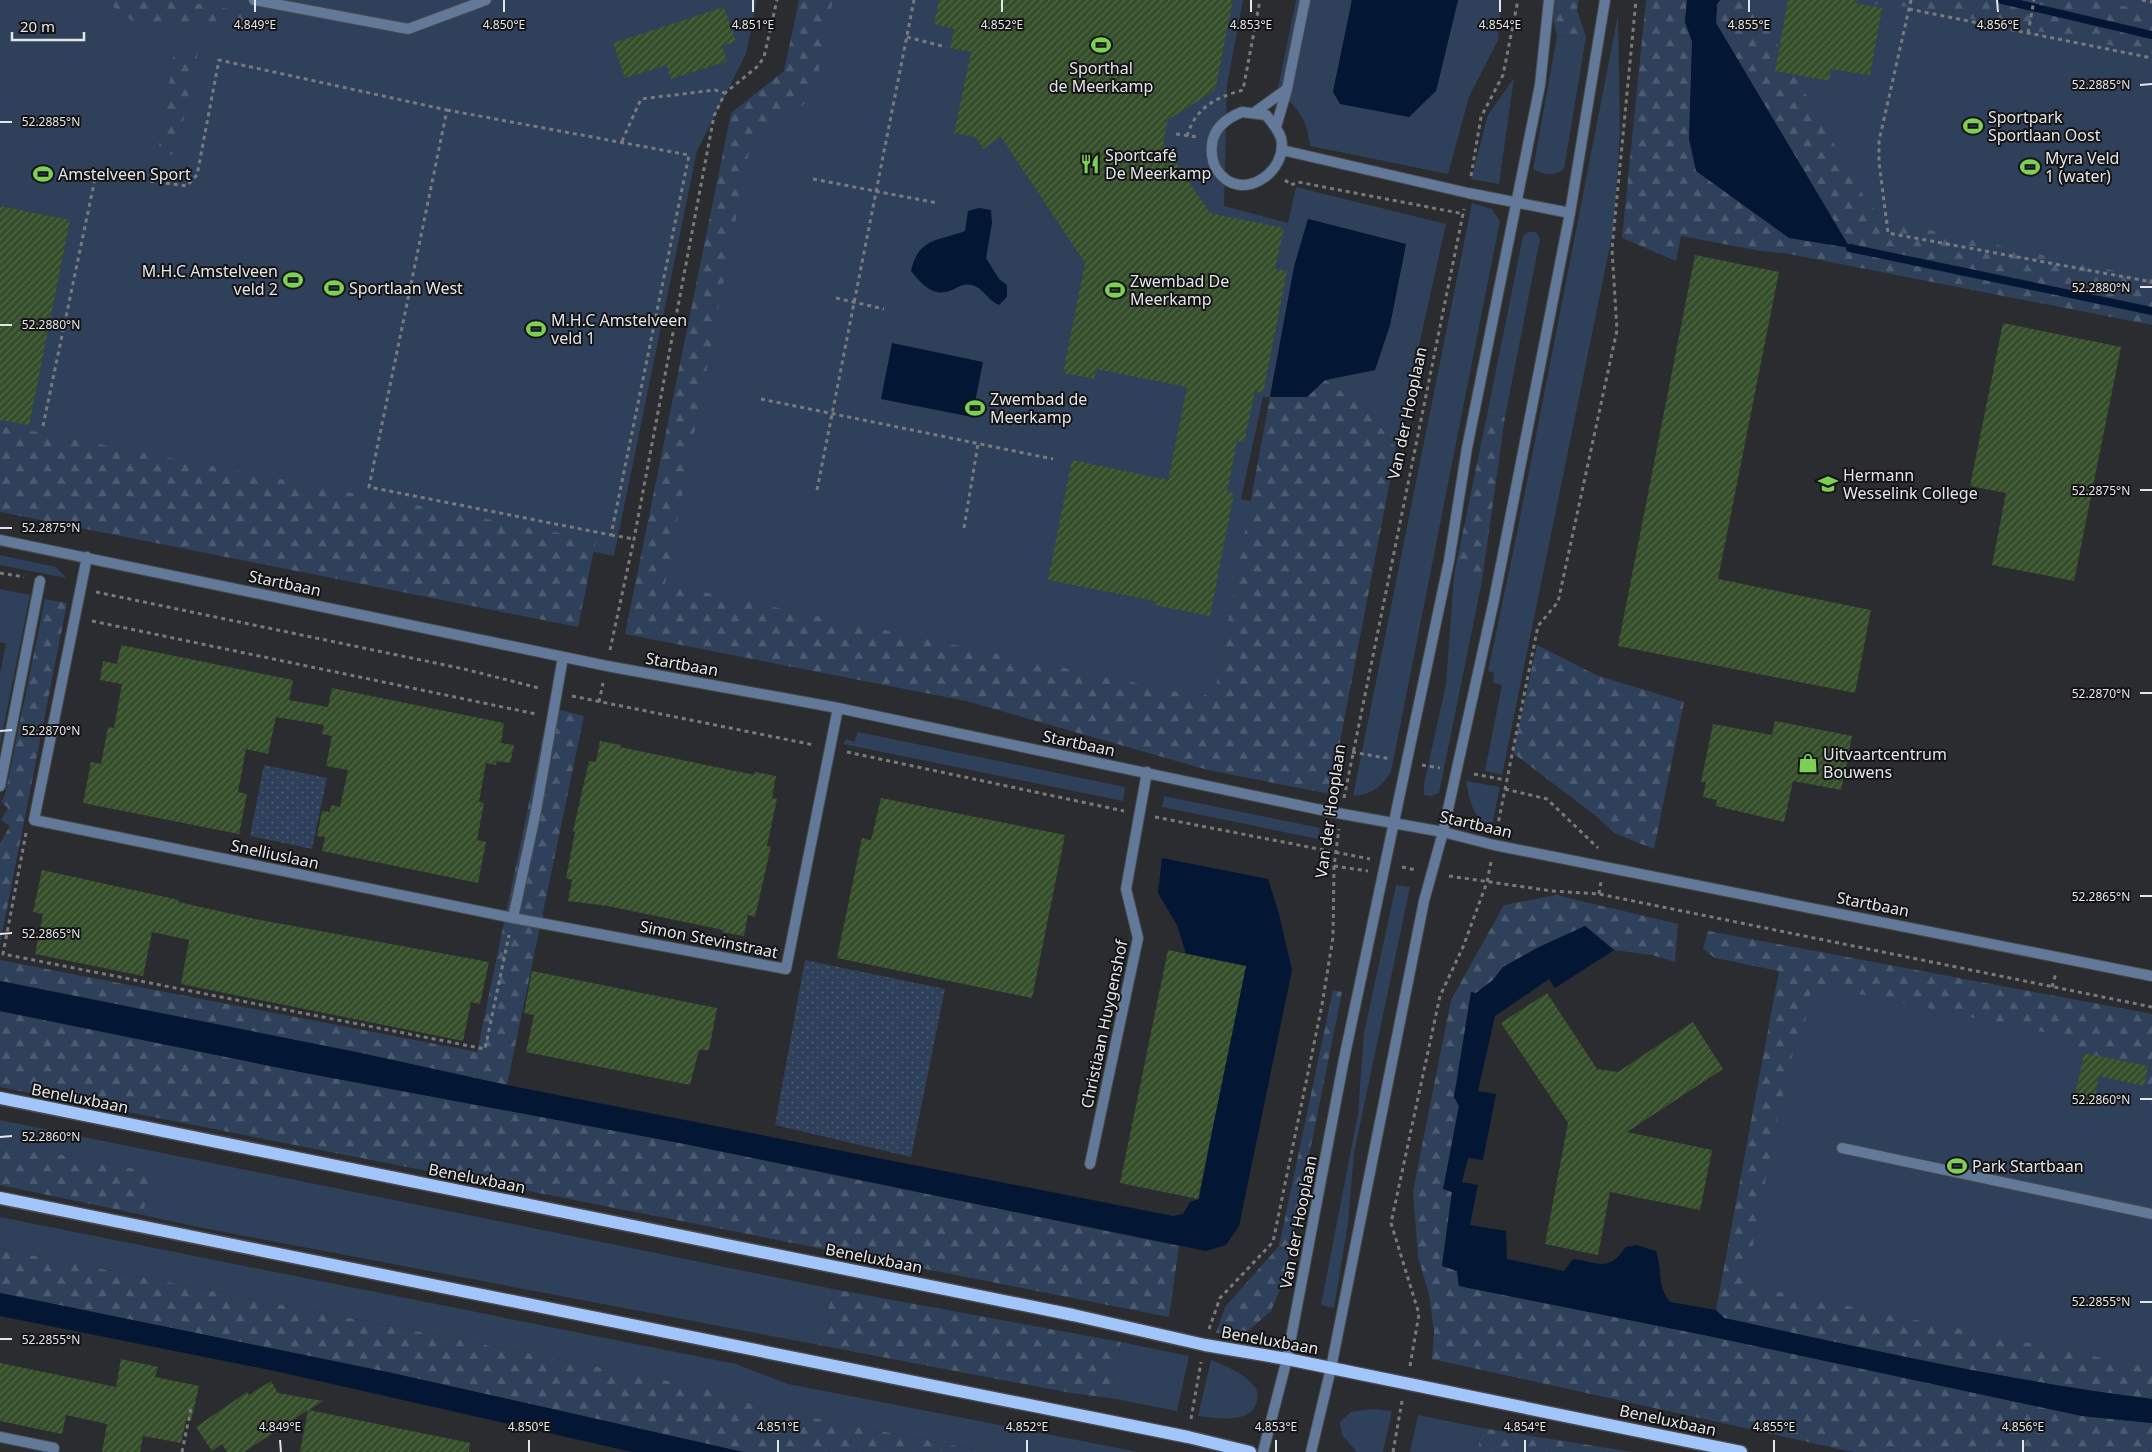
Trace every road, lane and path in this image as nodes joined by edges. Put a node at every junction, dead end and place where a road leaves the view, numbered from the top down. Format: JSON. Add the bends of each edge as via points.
{"nodes":[{"id":1,"x":254,"y":0,"type":"edge"},
{"id":2,"x":486,"y":0,"type":"edge"},
{"id":3,"x":777,"y":0,"type":"edge"},
{"id":4,"x":914,"y":0,"type":"edge"},
{"id":5,"x":1260,"y":0,"type":"edge"},
{"id":6,"x":1305,"y":0,"type":"edge"},
{"id":7,"x":1518,"y":0,"type":"edge"},
{"id":8,"x":1549,"y":0,"type":"edge"},
{"id":9,"x":1605,"y":0,"type":"edge"},
{"id":10,"x":1636,"y":0,"type":"edge"},
{"id":11,"x":1912,"y":0,"type":"edge"},
{"id":12,"x":2034,"y":0,"type":"edge"},
{"id":13,"x":2142,"y":0,"type":"edge"},
{"id":14,"x":2152,"y":2,"type":"edge"},
{"id":15,"x":1910,"y":9,"type":"junction"},
{"id":16,"x":2028,"y":33,"type":"junction"},
{"id":17,"x":907,"y":37,"type":"junction"},
{"id":18,"x":946,"y":47,"type":"dead end"},
{"id":19,"x":2152,"y":58,"type":"edge"},
{"id":20,"x":1287,"y":89,"type":"junction"},
{"id":21,"x":726,"y":93,"type":"junction"},
{"id":22,"x":447,"y":110,"type":"junction"},
{"id":23,"x":1255,"y":112,"type":"junction"},
{"id":24,"x":1276,"y":127,"type":"junction"},
{"id":25,"x":1187,"y":136,"type":"dead end"},
{"id":26,"x":622,"y":142,"type":"junction"},
{"id":27,"x":1282,"y":150,"type":"junction"},
{"id":28,"x":813,"y":179,"type":"dead end"},
{"id":29,"x":1291,"y":185,"type":"dead end"},
{"id":30,"x":876,"y":190,"type":"junction"},
{"id":31,"x":1468,"y":193,"type":"junction"},
{"id":32,"x":1516,"y":202,"type":"junction"},
{"id":33,"x":937,"y":203,"type":"dead end"},
{"id":34,"x":1570,"y":213,"type":"junction"},
{"id":35,"x":1464,"y":214,"type":"junction"},
{"id":36,"x":2152,"y":282,"type":"edge"},
{"id":37,"x":836,"y":298,"type":"dead end"},
{"id":38,"x":854,"y":302,"type":"junction"},
{"id":39,"x":884,"y":308,"type":"dead end"},
{"id":40,"x":761,"y":399,"type":"dead end"},
{"id":41,"x":832,"y":414,"type":"junction"},
{"id":42,"x":43,"y":426,"type":"dead end"},
{"id":43,"x":978,"y":444,"type":"junction"},
{"id":44,"x":1053,"y":459,"type":"dead end"},
{"id":45,"x":817,"y":490,"type":"dead end"},
{"id":46,"x":964,"y":528,"type":"dead end"},
{"id":47,"x":612,"y":535,"type":"junction"},
{"id":48,"x":634,"y":539,"type":"junction"},
{"id":49,"x":0,"y":540,"type":"edge"},
{"id":50,"x":87,"y":558,"type":"junction"},
{"id":51,"x":0,"y":573,"type":"edge"},
{"id":52,"x":40,"y":581,"type":"joint"},
{"id":53,"x":80,"y":589,"type":"junction"},
{"id":54,"x":74,"y":617,"type":"junction"},
{"id":55,"x":563,"y":657,"type":"junction"},
{"id":56,"x":606,"y":666,"type":"junction"},
{"id":57,"x":557,"y":693,"type":"junction"},
{"id":58,"x":838,"y":708,"type":"junction"},
{"id":59,"x":552,"y":718,"type":"junction"},
{"id":60,"x":830,"y":748,"type":"junction"},
{"id":61,"x":1352,"y":752,"type":"junction"},
{"id":62,"x":1408,"y":762,"type":"junction"},
{"id":63,"x":1,"y":771,"type":"edge"},
{"id":64,"x":1457,"y":771,"type":"junction"},
{"id":65,"x":1147,"y":772,"type":"junction"},
{"id":66,"x":1506,"y":780,"type":"junction"},
{"id":67,"x":0,"y":786,"type":"edge"},
{"id":68,"x":1505,"y":789,"type":"junction"},
{"id":69,"x":1342,"y":813,"type":"junction"},
{"id":70,"x":1138,"y":814,"type":"junction"},
{"id":71,"x":34,"y":820,"type":"junction"},
{"id":72,"x":1396,"y":822,"type":"junction"},
{"id":73,"x":1444,"y":832,"type":"junction"},
{"id":74,"x":1494,"y":845,"type":"junction"},
{"id":75,"x":1336,"y":850,"type":"junction"},
{"id":76,"x":1387,"y":863,"type":"junction"},
{"id":77,"x":1334,"y":866,"type":"junction"},
{"id":78,"x":1604,"y":866,"type":"junction"},
{"id":79,"x":1368,"y":872,"type":"dead end"},
{"id":80,"x":1431,"y":873,"type":"junction"},
{"id":81,"x":1487,"y":882,"type":"junction"},
{"id":82,"x":1599,"y":894,"type":"junction"},
{"id":83,"x":513,"y":918,"type":"junction"},
{"id":84,"x":2152,"y":976,"type":"edge"},
{"id":85,"x":2152,"y":1007,"type":"edge"},
{"id":86,"x":0,"y":1098,"type":"edge"},
{"id":87,"x":1842,"y":1148,"type":"dead end"},
{"id":88,"x":1090,"y":1164,"type":"dead end"},
{"id":89,"x":0,"y":1198,"type":"edge"},
{"id":90,"x":2152,"y":1214,"type":"edge"},
{"id":91,"x":1204,"y":1345,"type":"junction"},
{"id":92,"x":1287,"y":1359,"type":"junction"},
{"id":93,"x":1331,"y":1368,"type":"junction"},
{"id":94,"x":1406,"y":1384,"type":"junction"},
{"id":95,"x":191,"y":1408,"type":"dead end"},
{"id":96,"x":0,"y":1437,"type":"edge"},
{"id":97,"x":1188,"y":1437,"type":"junction"},
{"id":98,"x":53,"y":1452,"type":"edge"},
{"id":99,"x":182,"y":1452,"type":"edge"},
{"id":100,"x":1250,"y":1452,"type":"edge"},
{"id":101,"x":1263,"y":1452,"type":"edge"},
{"id":102,"x":1311,"y":1452,"type":"edge"},
{"id":103,"x":1393,"y":1452,"type":"edge"},
{"id":104,"x":1741,"y":1452,"type":"edge"}],
"edges":[{"from":1,"to":2,"type":"street","via":[[408,29]]},
{"from":3,"to":21,"type":"path","via":[[764,57]]},
{"from":4,"to":17,"type":"path"},
{"from":5,"to":25,"type":"path","via":[[1243,90],[1208,104],[1192,120]]},
{"from":6,"to":20,"type":"street"},
{"from":7,"to":31,"type":"path","name":"Van der Hooplaan","via":[[1503,75],[1480,117]]},
{"from":8,"to":32,"type":"street","name":"Van der Hooplaan","via":[[1540,85]]},
{"from":9,"to":34,"type":"street"},
{"from":10,"to":66,"type":"path","via":[[1612,249],[1617,330],[1558,602],[1538,626]]},
{"from":11,"to":15,"type":"path"},
{"from":12,"to":16,"type":"path"},
{"from":13,"to":14,"type":"path"},
{"from":15,"to":16,"type":"path"},
{"from":15,"to":36,"type":"path","via":[[1879,141],[1888,233]]},
{"from":16,"to":19,"type":"path"},
{"from":17,"to":18,"type":"path"},
{"from":17,"to":30,"type":"path"},
{"from":20,"to":23,"type":"street"},
{"from":20,"to":24,"type":"street"},
{"from":21,"to":26,"type":"path","via":[[715,90],[641,98]]},
{"from":21,"to":48,"type":"path","via":[[714,116]]},
{"from":22,"to":26,"type":"path"},
{"from":22,"to":42,"type":"path","via":[[219,60],[197,175],[187,186],[96,174]]},
{"from":22,"to":47,"type":"path","via":[[369,487]]},
{"from":23,"to":24,"type":"street","via":[[1266,115]]},
{"from":23,"to":27,"type":"street","via":[[1231,116],[1214,136],[1212,156],[1221,176],[1233,185],[1254,183],[1274,169]]},
{"from":24,"to":27,"type":"street"},
{"from":26,"to":47,"type":"path","via":[[689,155]]},
{"from":27,"to":31,"type":"street"},
{"from":28,"to":30,"type":"path"},
{"from":29,"to":35,"type":"path","via":[[1298,182]]},
{"from":30,"to":33,"type":"path"},
{"from":30,"to":38,"type":"path"},
{"from":31,"to":32,"type":"street"},
{"from":31,"to":35,"type":"path","name":"Van der Hooplaan"},
{"from":32,"to":34,"type":"street"},
{"from":32,"to":62,"type":"street","name":"Van der Hooplaan"},
{"from":34,"to":64,"type":"street"},
{"from":35,"to":61,"type":"path","name":"Van der Hooplaan"},
{"from":37,"to":38,"type":"path"},
{"from":38,"to":39,"type":"path"},
{"from":38,"to":41,"type":"path"},
{"from":40,"to":41,"type":"path"},
{"from":41,"to":43,"type":"path"},
{"from":41,"to":45,"type":"path"},
{"from":43,"to":44,"type":"path"},
{"from":43,"to":46,"type":"path"},
{"from":47,"to":48,"type":"path"},
{"from":48,"to":56,"type":"path"},
{"from":49,"to":50,"type":"street","name":"Startbaan"},
{"from":50,"to":53,"type":"street"},
{"from":50,"to":55,"type":"street","name":"Startbaan"},
{"from":51,"to":52,"type":"path"},
{"from":52,"to":63,"type":"street"},
{"from":53,"to":54,"type":"street"},
{"from":53,"to":57,"type":"path","via":[[464,669]]},
{"from":54,"to":59,"type":"path"},
{"from":54,"to":71,"type":"street"},
{"from":55,"to":56,"type":"street","name":"Startbaan"},
{"from":55,"to":57,"type":"street"},
{"from":56,"to":58,"type":"street","name":"Startbaan"},
{"from":57,"to":59,"type":"street"},
{"from":57,"to":60,"type":"path"},
{"from":58,"to":60,"type":"street","name":"Simon Stevinstraat"},
{"from":58,"to":65,"type":"street","name":"Startbaan"},
{"from":59,"to":83,"type":"street"},
{"from":60,"to":70,"type":"path"},
{"from":60,"to":83,"type":"street","name":"Simon Stevinstraat","via":[[786,969]]},
{"from":61,"to":62,"type":"path"},
{"from":61,"to":69,"type":"path","name":"Van der Hooplaan"},
{"from":62,"to":64,"type":"path"},
{"from":62,"to":72,"type":"street","name":"Van der Hooplaan"},
{"from":63,"to":67,"type":"street"},
{"from":64,"to":66,"type":"path"},
{"from":64,"to":73,"type":"street"},
{"from":65,"to":69,"type":"street","name":"Startbaan"},
{"from":65,"to":70,"type":"street","name":"Christiaan Huygenshof"},
{"from":66,"to":68,"type":"path"},
{"from":68,"to":74,"type":"path"},
{"from":68,"to":78,"type":"path","via":[[1547,799],[1606,856]]},
{"from":69,"to":72,"type":"street","name":"Startbaan"},
{"from":69,"to":75,"type":"path","name":"Van der Hooplaan"},
{"from":70,"to":75,"type":"path"},
{"from":70,"to":88,"type":"street","name":"Christiaan Huygenshof","via":[[1126,889],[1138,938]]},
{"from":71,"to":83,"type":"street","name":"Snelliuslaan"},
{"from":71,"to":83,"type":"path","via":[[27,828],[2,954],[484,1049]]},
{"from":72,"to":73,"type":"street","name":"Startbaan"},
{"from":72,"to":76,"type":"street","name":"Van der Hooplaan"},
{"from":73,"to":74,"type":"street","name":"Startbaan"},
{"from":73,"to":80,"type":"street"},
{"from":74,"to":78,"type":"street","name":"Startbaan"},
{"from":74,"to":81,"type":"path"},
{"from":75,"to":76,"type":"path"},
{"from":75,"to":77,"type":"path","name":"Van der Hooplaan"},
{"from":76,"to":80,"type":"path"},
{"from":76,"to":92,"type":"street","name":"Van der Hooplaan","via":[[1344,1059]]},
{"from":77,"to":79,"type":"path"},
{"from":77,"to":91,"type":"path","name":"Van der Hooplaan","via":[[1332,937],[1323,996],[1273,1242],[1220,1298]]},
{"from":78,"to":82,"type":"path"},
{"from":78,"to":84,"type":"street","name":"Startbaan"},
{"from":80,"to":81,"type":"path"},
{"from":80,"to":93,"type":"street"},
{"from":81,"to":82,"type":"path"},
{"from":81,"to":94,"type":"path","via":[[1463,947],[1440,996],[1391,1223],[1419,1314]]},
{"from":82,"to":85,"type":"path"},
{"from":86,"to":91,"type":"main road","name":"Beneluxbaan","via":[[1054,1311]]},
{"from":87,"to":90,"type":"street"},
{"from":89,"to":97,"type":"main road"},
{"from":91,"to":92,"type":"main road","name":"Beneluxbaan"},
{"from":91,"to":97,"type":"path","name":"Van der Hooplaan"},
{"from":92,"to":93,"type":"main road","name":"Beneluxbaan"},
{"from":92,"to":101,"type":"street","name":"Van der Hooplaan"},
{"from":93,"to":94,"type":"main road","name":"Beneluxbaan"},
{"from":93,"to":102,"type":"street"},
{"from":94,"to":103,"type":"path"},
{"from":94,"to":104,"type":"main road","name":"Beneluxbaan"},
{"from":95,"to":99,"type":"path"},
{"from":96,"to":98,"type":"street","via":[[54,1448]]},
{"from":97,"to":100,"type":"main road"}]}
